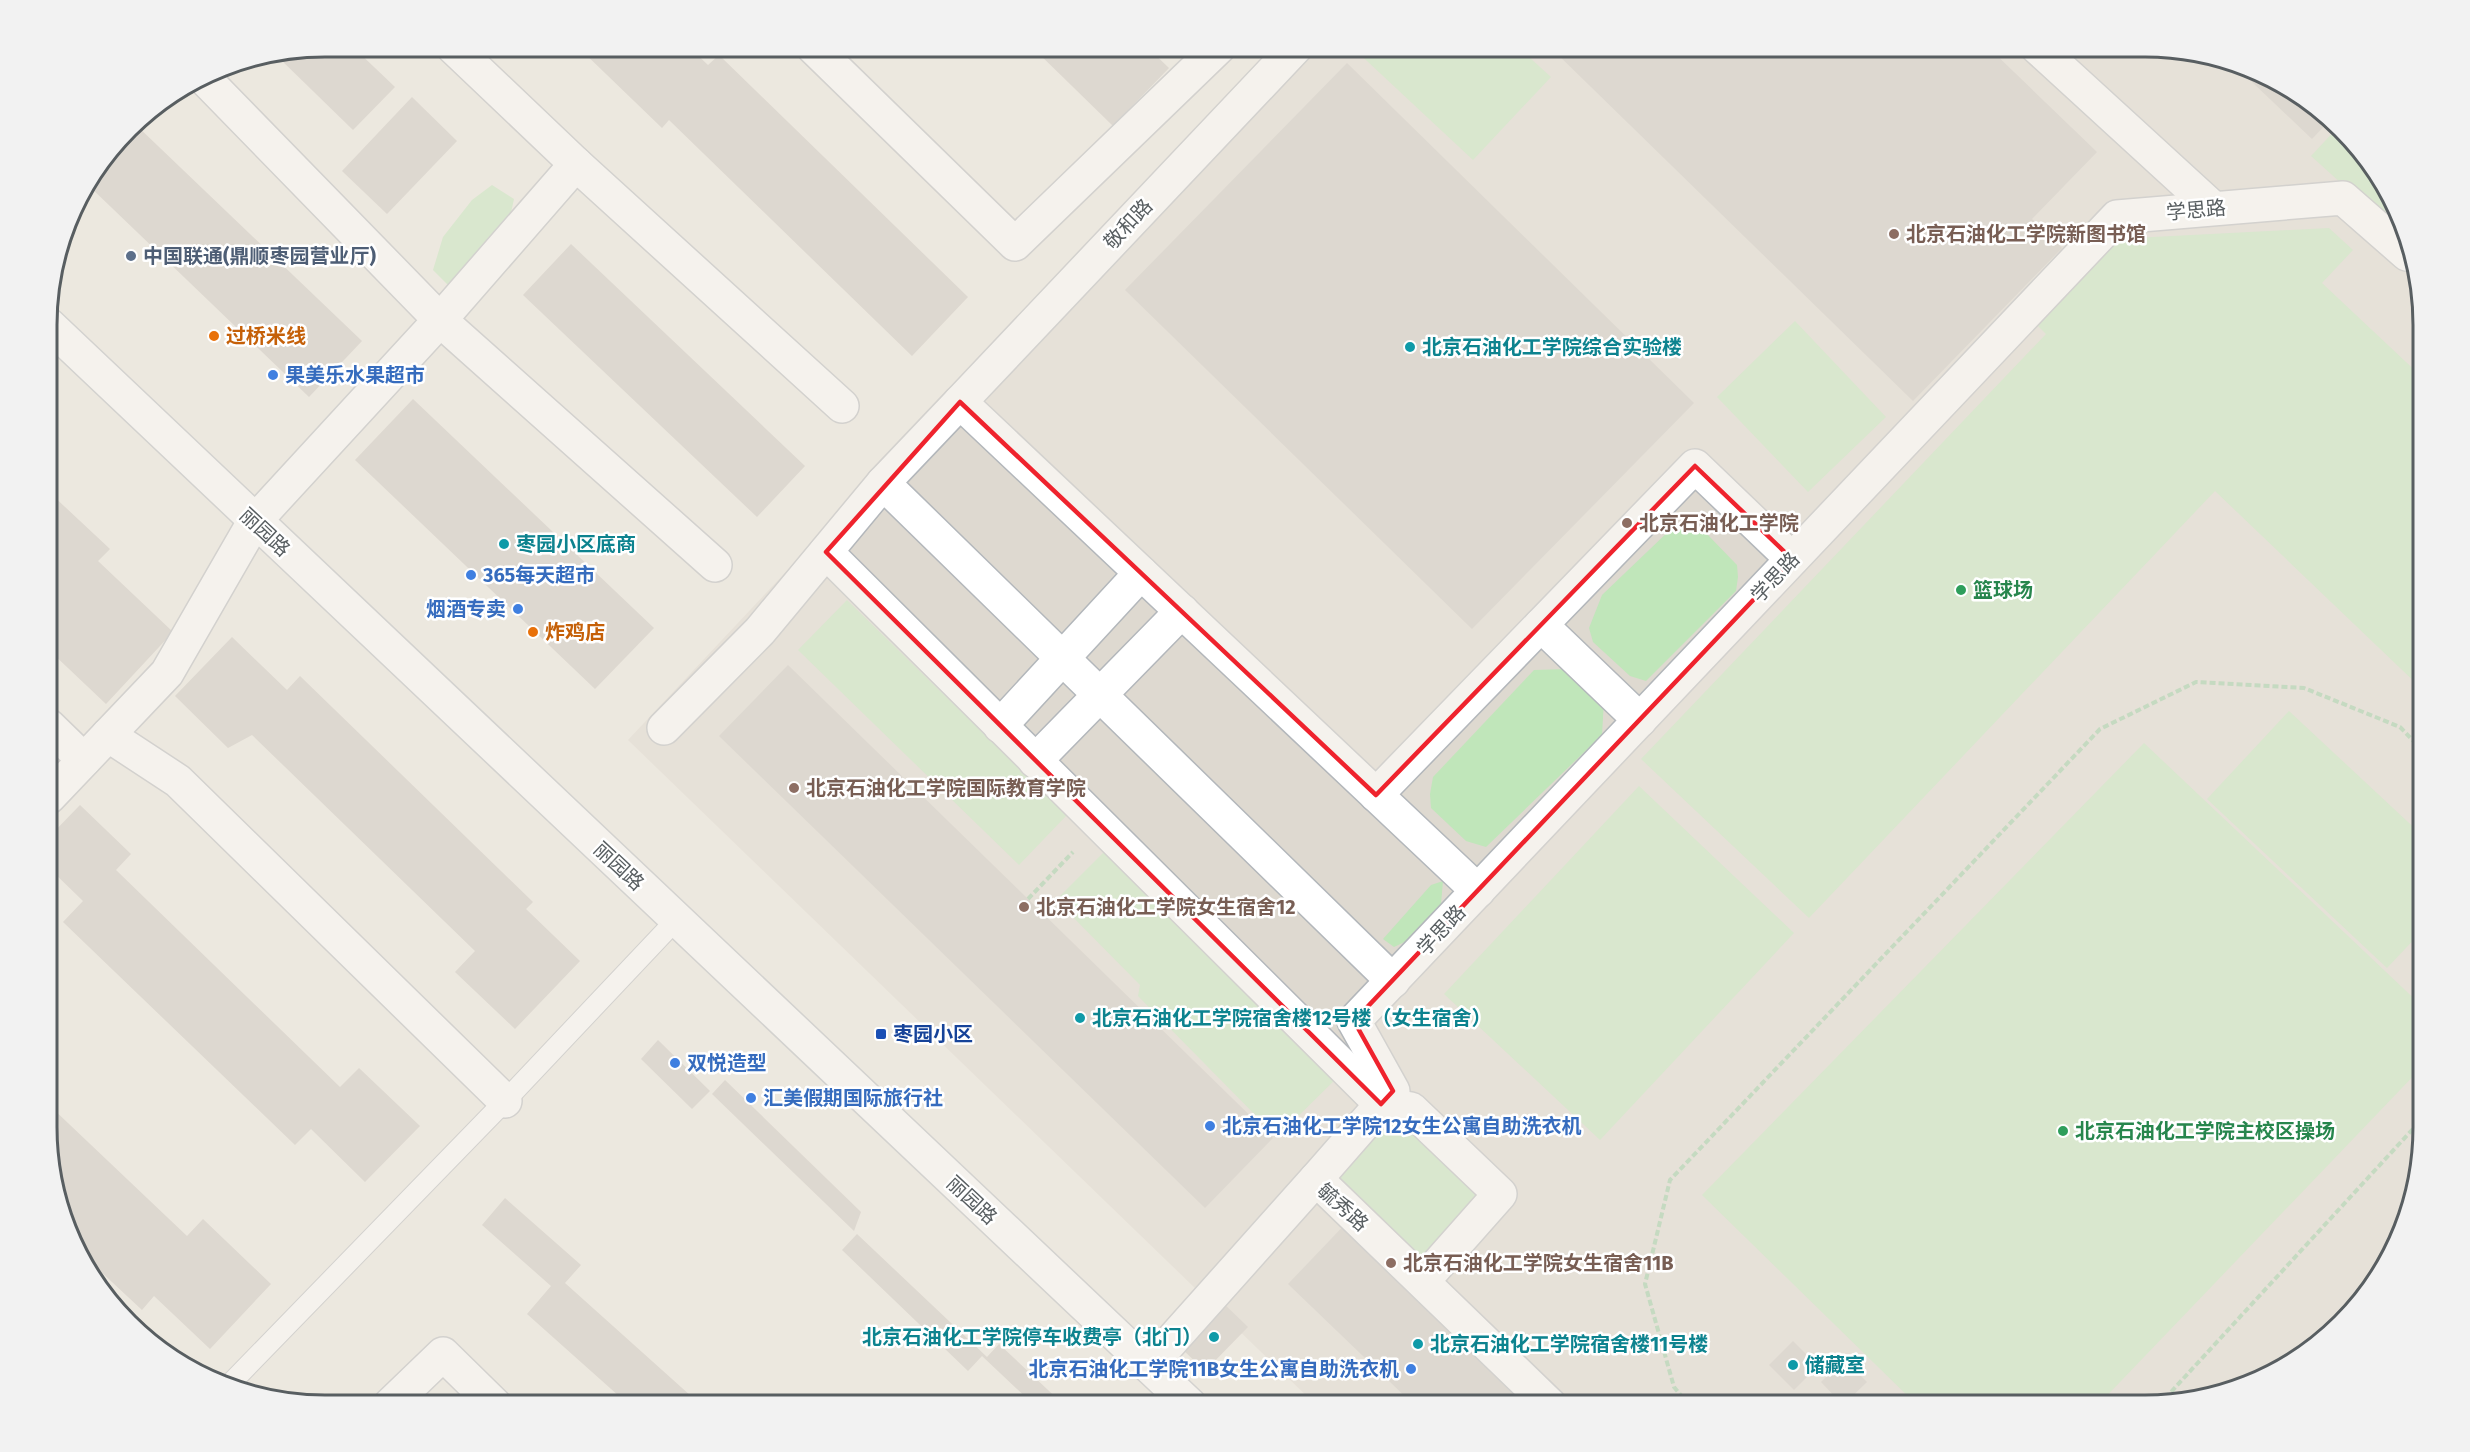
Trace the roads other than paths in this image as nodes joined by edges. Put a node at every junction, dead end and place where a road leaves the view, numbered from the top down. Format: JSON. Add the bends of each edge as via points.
{"nodes":[{"id":1,"x":464,"y":57,"type":"edge"},
{"id":2,"x":824,"y":57,"type":"edge"},
{"id":3,"x":1208,"y":57,"type":"edge"},
{"id":4,"x":1286,"y":57,"type":"edge"},
{"id":5,"x":2049,"y":57,"type":"edge"},
{"id":6,"x":209,"y":83,"type":"edge"},
{"id":7,"x":576,"y":164,"type":"junction"},
{"id":8,"x":2213,"y":208,"type":"junction"},
{"id":9,"x":2402,"y":250,"type":"edge"},
{"id":10,"x":440,"y":320,"type":"junction"},
{"id":11,"x":57,"y":333,"type":"edge"},
{"id":12,"x":960,"y":402,"type":"junction"},
{"id":13,"x":842,"y":406,"type":"dead end"},
{"id":14,"x":883,"y":483,"type":"junction"},
{"id":15,"x":254,"y":522,"type":"junction"},
{"id":16,"x":825,"y":552,"type":"junction"},
{"id":17,"x":1792,"y":559,"type":"junction"},
{"id":18,"x":715,"y":565,"type":"dead end"},
{"id":19,"x":1141,"y":573,"type":"junction"},
{"id":20,"x":1182,"y":611,"type":"junction"},
{"id":21,"x":1541,"y":625,"type":"junction"},
{"id":22,"x":1061,"y":657,"type":"junction"},
{"id":23,"x":1100,"y":695,"type":"junction"},
{"id":24,"x":1640,"y":720,"type":"junction"},
{"id":25,"x":1000,"y":726,"type":"junction"},
{"id":26,"x":664,"y":728,"type":"dead end"},
{"id":27,"x":57,"y":734,"type":"edge"},
{"id":28,"x":108,"y":735,"type":"junction"},
{"id":29,"x":84,"y":760,"type":"junction"},
{"id":30,"x":1035,"y":760,"type":"junction"},
{"id":31,"x":57,"y":789,"type":"edge"},
{"id":32,"x":1376,"y":795,"type":"junction"},
{"id":33,"x":1478,"y":891,"type":"junction"},
{"id":34,"x":676,"y":920,"type":"junction"},
{"id":35,"x":1393,"y":981,"type":"junction"},
{"id":36,"x":505,"y":1101,"type":"junction"},
{"id":37,"x":1381,"y":1104,"type":"junction"},
{"id":38,"x":1316,"y":1179,"type":"junction"},
{"id":39,"x":1423,"y":1281,"type":"junction"},
{"id":40,"x":1149,"y":1366,"type":"junction"},
{"id":41,"x":234,"y":1379,"type":"edge"},
{"id":42,"x":401,"y":1395,"type":"edge"},
{"id":43,"x":484,"y":1395,"type":"edge"},
{"id":44,"x":1179,"y":1395,"type":"edge"},
{"id":45,"x":1540,"y":1395,"type":"edge"}],
"edges":[{"from":1,"to":7,"type":"street"},
{"from":2,"to":3,"type":"street","via":[[1015,244]]},
{"from":4,"to":12,"type":"street","name":"敬和路"},
{"from":5,"to":8,"type":"street"},
{"from":6,"to":10,"type":"street"},
{"from":7,"to":10,"type":"street"},
{"from":7,"to":13,"type":"street"},
{"from":8,"to":9,"type":"street","name":"学思路","via":[[2343,198]]},
{"from":8,"to":17,"type":"street","name":"学思路","via":[[2117,217]]},
{"from":10,"to":15,"type":"street"},
{"from":10,"to":18,"type":"street"},
{"from":11,"to":15,"type":"street","name":"丽园路"},
{"from":12,"to":14,"type":"street","name":"敬和路"},
{"from":12,"to":19,"type":"street"},
{"from":14,"to":16,"type":"street","name":"敬和路"},
{"from":14,"to":22,"type":"street"},
{"from":15,"to":28,"type":"street","via":[[167,673]]},
{"from":15,"to":34,"type":"street","name":"丽园路"},
{"from":16,"to":25,"type":"street"},
{"from":16,"to":26,"type":"street","name":"敬和路","via":[[760,631]]},
{"from":17,"to":21,"type":"street","via":[[1695,466]]},
{"from":17,"to":24,"type":"street","name":"学思路"},
{"from":19,"to":20,"type":"street"},
{"from":19,"to":22,"type":"street"},
{"from":20,"to":23,"type":"street"},
{"from":20,"to":32,"type":"street"},
{"from":21,"to":24,"type":"street"},
{"from":21,"to":32,"type":"street"},
{"from":22,"to":23,"type":"street"},
{"from":22,"to":25,"type":"street"},
{"from":23,"to":30,"type":"street"},
{"from":23,"to":35,"type":"street"},
{"from":24,"to":33,"type":"street","name":"学思路"},
{"from":25,"to":30,"type":"street"},
{"from":27,"to":29,"type":"street"},
{"from":28,"to":29,"type":"street"},
{"from":28,"to":36,"type":"street","via":[[178,781]]},
{"from":29,"to":31,"type":"street"},
{"from":30,"to":37,"type":"street"},
{"from":32,"to":33,"type":"street"},
{"from":33,"to":35,"type":"street","name":"学思路"},
{"from":34,"to":36,"type":"lane"},
{"from":34,"to":40,"type":"street","name":"丽园路"},
{"from":35,"to":37,"type":"street","name":"学思路","via":[[1354,1021],[1393,1090]]},
{"from":36,"to":41,"type":"lane"},
{"from":37,"to":38,"type":"street","name":"学思路"},
{"from":37,"to":39,"type":"street","via":[[1412,1109],[1500,1194]]},
{"from":38,"to":39,"type":"street","name":"毓秀路"},
{"from":38,"to":40,"type":"street","name":"毓秀路"},
{"from":39,"to":45,"type":"street","name":"毓秀路"},
{"from":40,"to":44,"type":"street","name":"丽园路"},
{"from":42,"to":43,"type":"street","via":[[443,1354]]}]}
